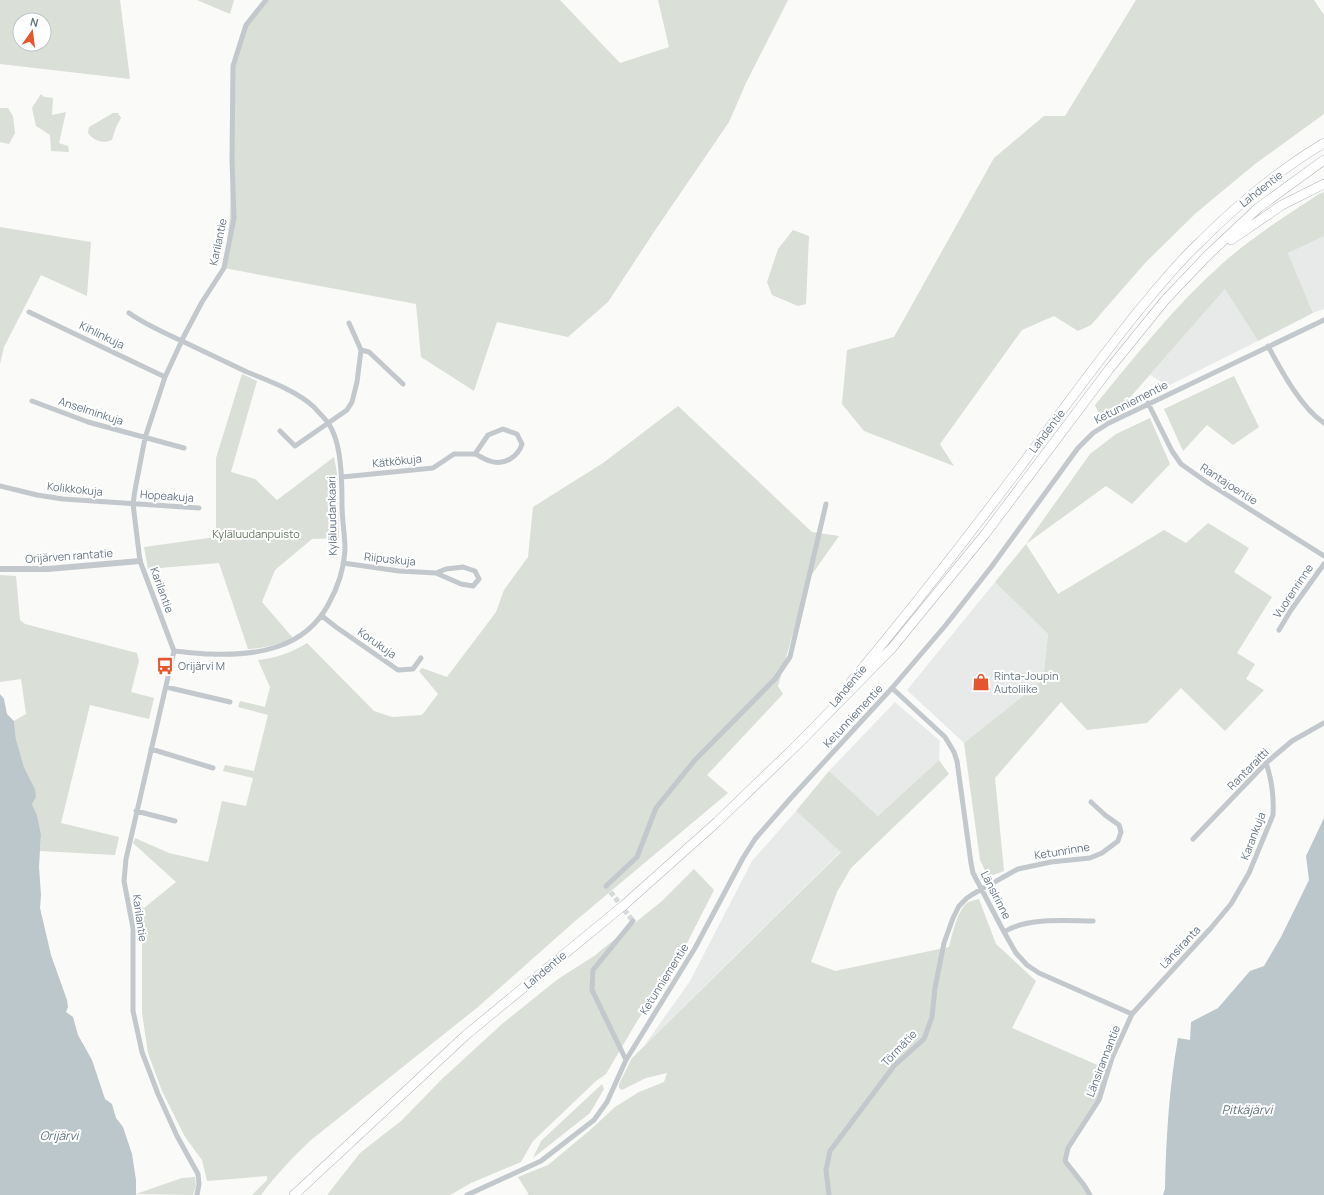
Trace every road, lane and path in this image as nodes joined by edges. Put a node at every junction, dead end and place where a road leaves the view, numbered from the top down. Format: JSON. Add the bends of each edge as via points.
{"nodes":[{"id":1,"x":266,"y":0,"type":"edge"},
{"id":2,"x":1324,"y":140,"type":"edge"},
{"id":3,"x":1324,"y":143,"type":"edge"},
{"id":4,"x":1306,"y":153,"type":"junction"},
{"id":5,"x":1324,"y":160,"type":"edge"},
{"id":6,"x":1324,"y":184,"type":"edge"},
{"id":7,"x":1208,"y":255,"type":"junction"},
{"id":8,"x":29,"y":312,"type":"dead end"},
{"id":9,"x":128,"y":313,"type":"dead end"},
{"id":10,"x":1324,"y":320,"type":"edge"},
{"id":11,"x":349,"y":323,"type":"dead end"},
{"id":12,"x":182,"y":341,"type":"junction"},
{"id":13,"x":1268,"y":346,"type":"junction"},
{"id":14,"x":361,"y":350,"type":"junction"},
{"id":15,"x":165,"y":377,"type":"junction"},
{"id":16,"x":404,"y":384,"type":"dead end"},
{"id":17,"x":32,"y":401,"type":"dead end"},
{"id":18,"x":1148,"y":403,"type":"junction"},
{"id":19,"x":328,"y":423,"type":"junction"},
{"id":20,"x":1324,"y":423,"type":"edge"},
{"id":21,"x":280,"y":431,"type":"dead end"},
{"id":22,"x":145,"y":438,"type":"junction"},
{"id":23,"x":184,"y":448,"type":"dead end"},
{"id":24,"x":475,"y":454,"type":"junction"},
{"id":25,"x":342,"y":477,"type":"junction"},
{"id":26,"x":0,"y":486,"type":"edge"},
{"id":27,"x":133,"y":504,"type":"junction"},
{"id":28,"x":826,"y":504,"type":"dead end"},
{"id":29,"x":199,"y":508,"type":"dead end"},
{"id":30,"x":1324,"y":556,"type":"edge"},
{"id":31,"x":140,"y":561,"type":"junction"},
{"id":32,"x":343,"y":563,"type":"junction"},
{"id":33,"x":1324,"y":564,"type":"edge"},
{"id":34,"x":0,"y":569,"type":"edge"},
{"id":35,"x":436,"y":573,"type":"junction"},
{"id":36,"x":322,"y":616,"type":"junction"},
{"id":37,"x":1279,"y":630,"type":"dead end"},
{"id":38,"x":174,"y":651,"type":"junction"},
{"id":39,"x":421,"y":658,"type":"dead end"},
{"id":40,"x":166,"y":687,"type":"junction"},
{"id":41,"x":892,"y":688,"type":"junction"},
{"id":42,"x":230,"y":702,"type":"dead end"},
{"id":43,"x":1324,"y":723,"type":"edge"},
{"id":44,"x":796,"y":745,"type":"junction"},
{"id":45,"x":151,"y":749,"type":"junction"},
{"id":46,"x":1266,"y":763,"type":"junction"},
{"id":47,"x":213,"y":768,"type":"dead end"},
{"id":48,"x":1091,"y":802,"type":"dead end"},
{"id":49,"x":136,"y":811,"type":"junction"},
{"id":50,"x":175,"y":821,"type":"dead end"},
{"id":51,"x":1193,"y":839,"type":"dead end"},
{"id":52,"x":606,"y":886,"type":"dead end"},
{"id":53,"x":982,"y":889,"type":"junction"},
{"id":54,"x":1240,"y":891,"type":"joint"},
{"id":55,"x":1093,"y":920,"type":"dead end"},
{"id":56,"x":633,"y":921,"type":"dead end"},
{"id":57,"x":1004,"y":932,"type":"junction"},
{"id":58,"x":1132,"y":1014,"type":"junction"},
{"id":59,"x":626,"y":1060,"type":"junction"},
{"id":60,"x":197,"y":1195,"type":"edge"},
{"id":61,"x":294,"y":1195,"type":"edge"},
{"id":62,"x":467,"y":1195,"type":"edge"},
{"id":63,"x":829,"y":1195,"type":"edge"},
{"id":64,"x":1090,"y":1195,"type":"edge"}],
"edges":[{"from":1,"to":12,"type":"street","name":"Karilantie","via":[[246,25],[233,66],[234,218],[224,268],[202,302]]},
{"from":2,"to":4,"type":"highway"},
{"from":3,"to":4,"type":"highway","name":"Lahdentie"},
{"from":4,"to":44,"type":"highway","name":"Lahdentie","via":[[1246,198],[1198,243],[1156,289],[888,637]]},
{"from":5,"to":7,"type":"highway","name":"Lahdentie","via":[[1258,208]]},
{"from":6,"to":7,"type":"highway","via":[[1282,205]]},
{"from":7,"to":44,"type":"highway","name":"Lahdentie","via":[[1166,299],[1110,368],[986,534],[892,648]]},
{"from":8,"to":15,"type":"street","name":"Kihlinkuja"},
{"from":9,"to":12,"type":"street","name":"Kyläluudankaari"},
{"from":10,"to":13,"type":"street","name":"Ketunniementie"},
{"from":11,"to":14,"type":"street"},
{"from":12,"to":15,"type":"street","name":"Karilantie"},
{"from":12,"to":19,"type":"street","name":"Kyläluudankaari","via":[[280,385],[312,406]]},
{"from":13,"to":18,"type":"street","name":"Ketunniementie"},
{"from":13,"to":20,"type":"street","via":[[1285,378],[1308,409]]},
{"from":14,"to":16,"type":"street","via":[[369,352]]},
{"from":14,"to":19,"type":"street","via":[[352,402],[347,410]]},
{"from":15,"to":22,"type":"street","name":"Karilantie"},
{"from":17,"to":22,"type":"street","name":"Anselminkuja","via":[[88,422]]},
{"from":18,"to":30,"type":"street","name":"Rantajoentie","via":[[1181,464],[1208,484]]},
{"from":18,"to":41,"type":"street","name":"Ketunniementie","via":[[1108,423],[1078,448],[992,566]]},
{"from":19,"to":21,"type":"street","via":[[295,446]]},
{"from":19,"to":25,"type":"street","name":"Kyläluudankaari","via":[[338,448]]},
{"from":22,"to":23,"type":"street","name":"Anselminkuja"},
{"from":22,"to":27,"type":"street","name":"Karilantie"},
{"from":24,"to":24,"type":"street","name":"Kätkökuja","via":[[488,435],[504,429],[517,434],[522,444],[520,451],[505,462],[491,462]]},
{"from":24,"to":25,"type":"street","name":"Kätkökuja","via":[[454,454],[433,468]]},
{"from":25,"to":32,"type":"street","name":"Kyläluudankaari"},
{"from":26,"to":27,"type":"street","name":"Kolikkokuja","via":[[63,499]]},
{"from":27,"to":29,"type":"street","name":"Hopeakuja"},
{"from":27,"to":31,"type":"street","name":"Karilantie"},
{"from":28,"to":52,"type":"street","via":[[790,657],[775,679],[695,760],[656,808],[637,858]]},
{"from":31,"to":34,"type":"street","name":"Orijärven rantatie","via":[[48,569]]},
{"from":31,"to":38,"type":"street","name":"Karilantie"},
{"from":32,"to":35,"type":"street","name":"Riipuskuja"},
{"from":32,"to":36,"type":"street","name":"Kyläluudankaari","via":[[333,596]]},
{"from":33,"to":37,"type":"street","name":"Vuorenrinne"},
{"from":35,"to":35,"type":"street","name":"Riipuskuja","via":[[463,567],[475,571],[479,579],[473,586],[460,584]]},
{"from":36,"to":38,"type":"street","name":"Kyläluudankaari","via":[[304,634],[283,646],[264,651],[210,654]]},
{"from":36,"to":39,"type":"street","name":"Korukuja","via":[[398,670],[413,669]]},
{"from":38,"to":40,"type":"street","name":"Karilantie"},
{"from":40,"to":42,"type":"street"},
{"from":40,"to":45,"type":"street","name":"Karilantie"},
{"from":41,"to":53,"type":"street","name":"Länsirinne","via":[[945,737],[954,752],[973,873]]},
{"from":41,"to":59,"type":"street","name":"Ketunniementie","via":[[755,839],[695,948]]},
{"from":43,"to":46,"type":"street","name":"Rantaraitti","via":[[1292,741]]},
{"from":44,"to":61,"type":"highway","name":"Lahdentie","via":[[717,822],[624,905],[466,1035]]},
{"from":45,"to":47,"type":"street"},
{"from":45,"to":49,"type":"street","name":"Karilantie"},
{"from":46,"to":51,"type":"street","name":"Rantaraitti"},
{"from":46,"to":54,"type":"street","name":"Karankuja","via":[[1270,776],[1273,815]]},
{"from":48,"to":53,"type":"street","name":"Ketunrinne","via":[[1119,825],[1121,832],[1118,841],[1090,858],[1018,869]]},
{"from":49,"to":50,"type":"street"},
{"from":49,"to":60,"type":"street","name":"Karilantie","via":[[124,881],[133,928],[133,1011],[142,1052],[158,1094],[198,1174]]},
{"from":53,"to":57,"type":"street","name":"Länsirinne"},
{"from":53,"to":63,"type":"street","name":"Törmätie","via":[[966,898],[953,918],[944,943],[932,1017],[924,1039],[894,1066],[830,1151],[826,1170]]},
{"from":54,"to":58,"type":"street","name":"Länsiranta","via":[[1211,928]]},
{"from":55,"to":57,"type":"street","via":[[1044,922],[1022,925]]},
{"from":56,"to":59,"type":"street","via":[[593,970],[592,990]]},
{"from":57,"to":58,"type":"street","name":"Länsirinne","via":[[1016,953],[1027,965]]},
{"from":58,"to":64,"type":"street","name":"Länsirannantie","via":[[1112,1058],[1099,1100],[1068,1148],[1065,1161]]},
{"from":59,"to":62,"type":"street","name":"Ketunniementie","via":[[607,1102],[594,1120],[541,1161]]}]}
